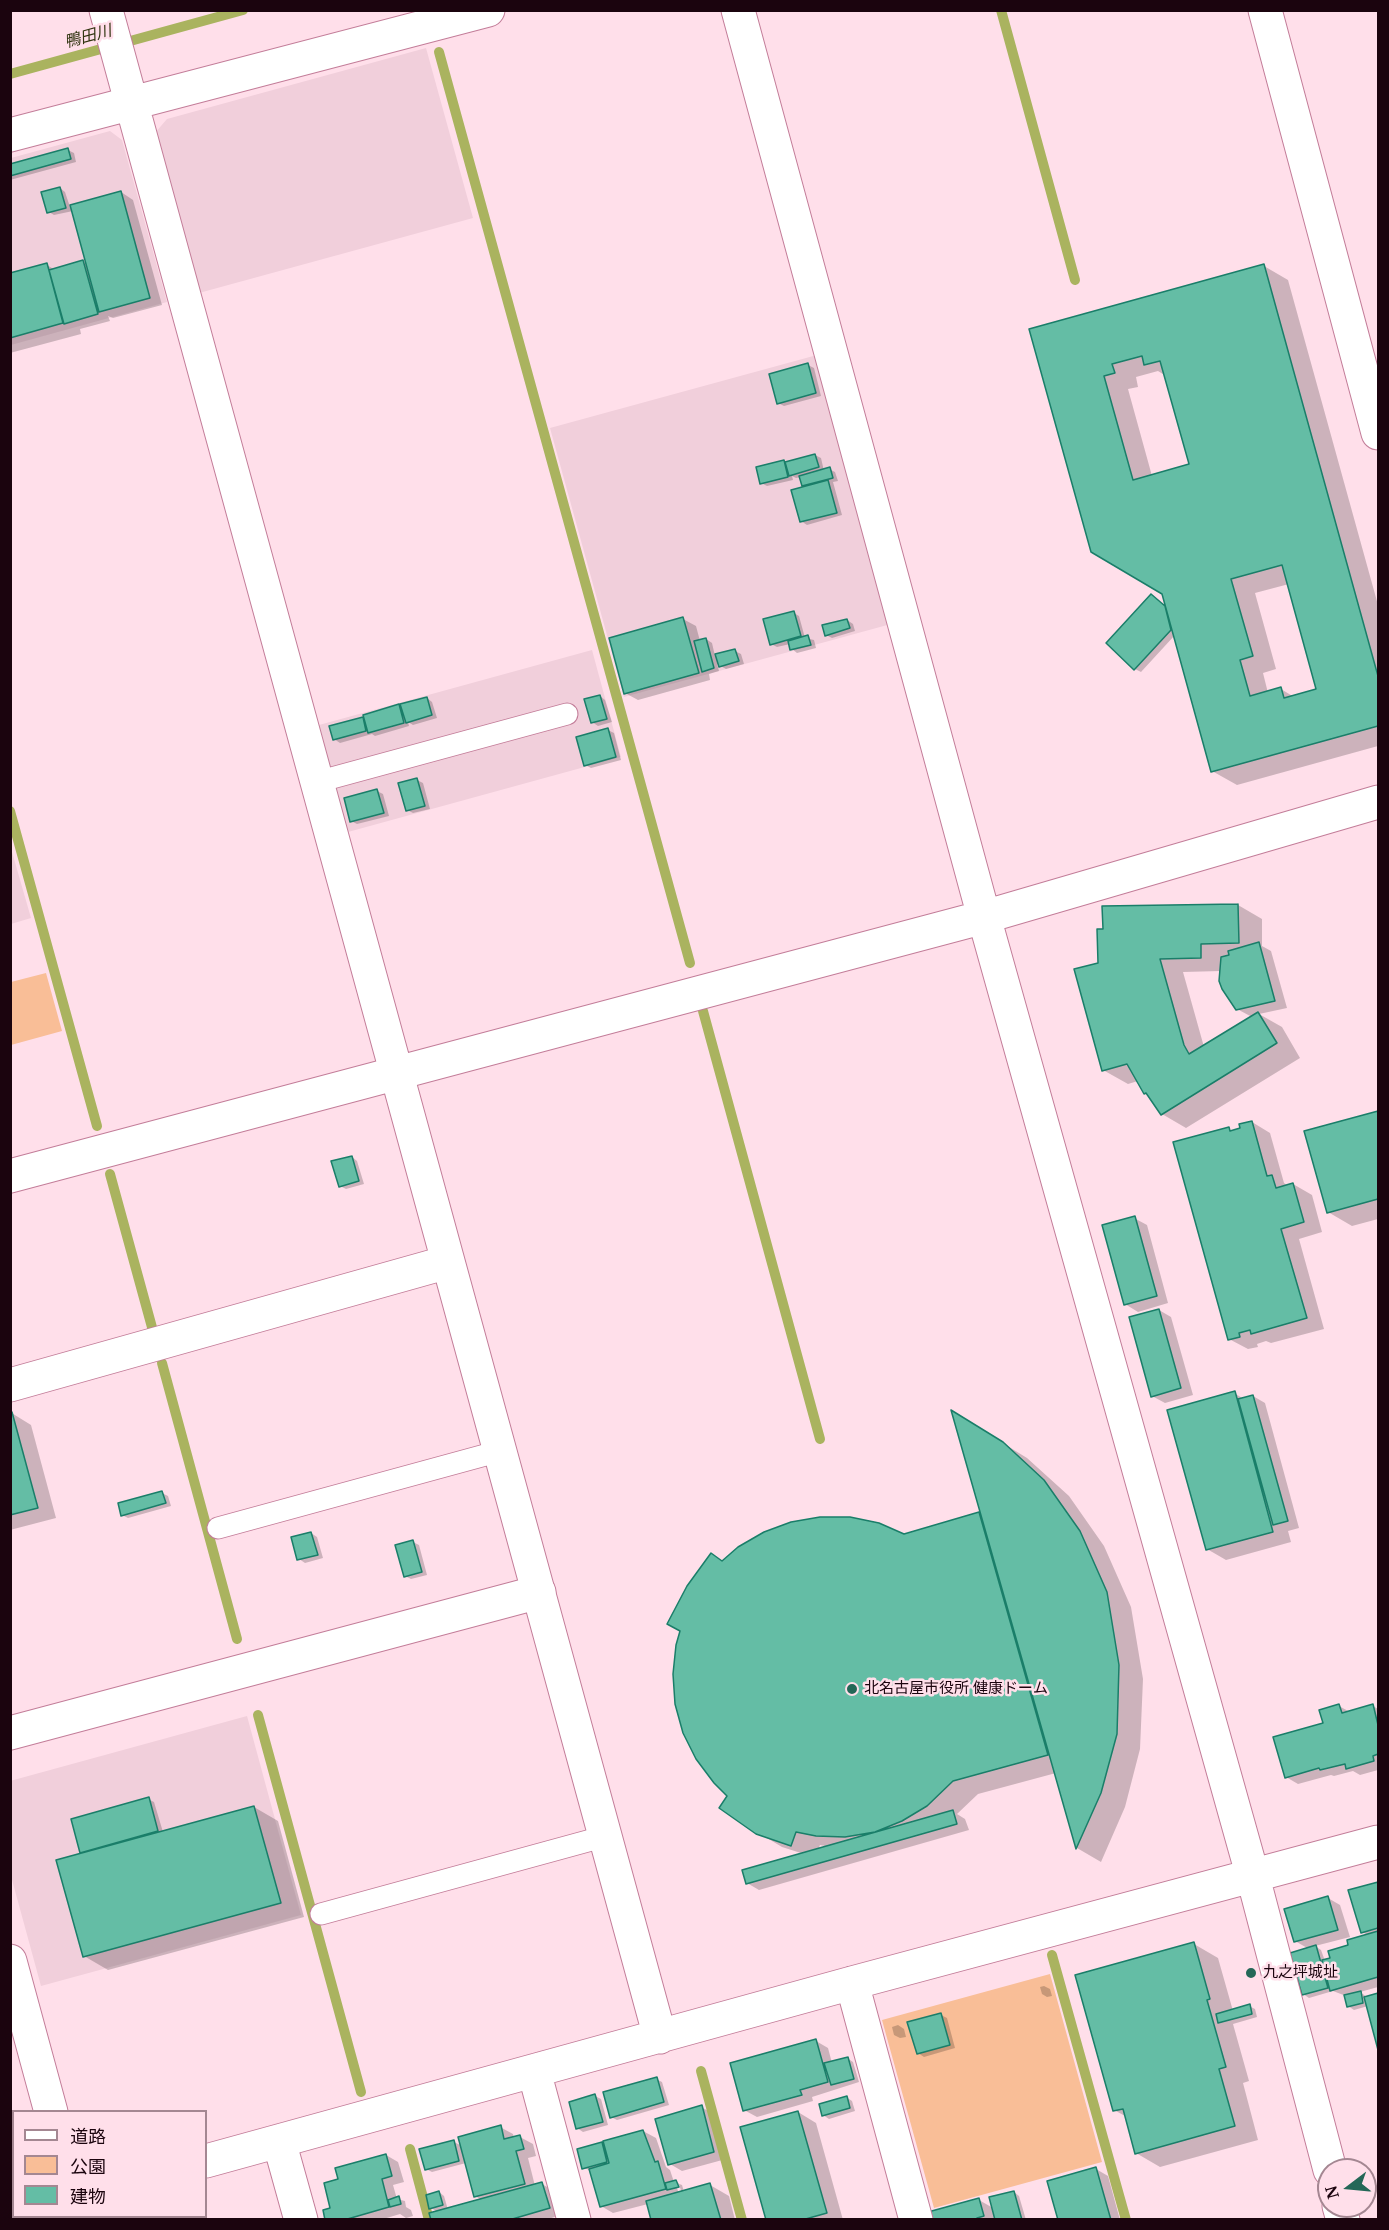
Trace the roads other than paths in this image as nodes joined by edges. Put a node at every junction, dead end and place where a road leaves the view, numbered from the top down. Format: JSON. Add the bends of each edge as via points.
{"nodes":[{"id":1,"x":488,"y":10,"type":"edge"},
{"id":2,"x":738,"y":10,"type":"edge"},
{"id":3,"x":1264,"y":10,"type":"edge"},
{"id":4,"x":107,"y":14,"type":"edge"},
{"id":5,"x":128,"y":93,"type":"junction"},
{"id":6,"x":10,"y":135,"type":"edge"},
{"id":7,"x":1378,"y":433,"type":"edge"},
{"id":8,"x":567,"y":714,"type":"dead end"},
{"id":9,"x":317,"y":782,"type":"junction"},
{"id":10,"x":1378,"y":802,"type":"edge"},
{"id":11,"x":984,"y":917,"type":"junction"},
{"id":12,"x":397,"y":1073,"type":"junction"},
{"id":13,"x":10,"y":1176,"type":"edge"},
{"id":14,"x":448,"y":1262,"type":"junction"},
{"id":15,"x":10,"y":1385,"type":"edge"},
{"id":16,"x":501,"y":1451,"type":"junction"},
{"id":17,"x":218,"y":1528,"type":"dead end"},
{"id":18,"x":539,"y":1592,"type":"junction"},
{"id":19,"x":10,"y":1733,"type":"edge"},
{"id":20,"x":606,"y":1836,"type":"junction"},
{"id":21,"x":1378,"y":1842,"type":"edge"},
{"id":22,"x":1253,"y":1877,"type":"junction"},
{"id":23,"x":321,"y":1914,"type":"dead end"},
{"id":24,"x":10,"y":1961,"type":"edge"},
{"id":25,"x":852,"y":1983,"type":"junction"},
{"id":26,"x":660,"y":2037,"type":"junction"},
{"id":27,"x":534,"y":2072,"type":"junction"},
{"id":28,"x":50,"y":2110,"type":"edge"},
{"id":29,"x":279,"y":2141,"type":"junction"},
{"id":30,"x":1327,"y":2158,"type":"edge"},
{"id":31,"x":207,"y":2161,"type":"edge"},
{"id":32,"x":301,"y":2220,"type":"edge"},
{"id":33,"x":574,"y":2220,"type":"edge"},
{"id":34,"x":916,"y":2220,"type":"edge"}],
"edges":[{"from":1,"to":5,"type":"street"},
{"from":2,"to":11,"type":"street"},
{"from":3,"to":7,"type":"street"},
{"from":4,"to":5,"type":"street"},
{"from":5,"to":6,"type":"street"},
{"from":5,"to":9,"type":"street"},
{"from":8,"to":9,"type":"lane"},
{"from":9,"to":12,"type":"street"},
{"from":10,"to":11,"type":"street"},
{"from":11,"to":12,"type":"street"},
{"from":11,"to":22,"type":"street"},
{"from":12,"to":13,"type":"street"},
{"from":12,"to":14,"type":"street"},
{"from":14,"to":15,"type":"street"},
{"from":14,"to":16,"type":"street"},
{"from":16,"to":17,"type":"lane"},
{"from":16,"to":18,"type":"street"},
{"from":18,"to":19,"type":"street"},
{"from":18,"to":20,"type":"street"},
{"from":20,"to":23,"type":"lane"},
{"from":20,"to":26,"type":"street"},
{"from":21,"to":22,"type":"street"},
{"from":22,"to":25,"type":"street"},
{"from":22,"to":30,"type":"street"},
{"from":24,"to":28,"type":"street"},
{"from":25,"to":26,"type":"street"},
{"from":25,"to":34,"type":"street"},
{"from":26,"to":27,"type":"street"},
{"from":27,"to":29,"type":"street"},
{"from":27,"to":33,"type":"street"},
{"from":29,"to":31,"type":"street"},
{"from":29,"to":32,"type":"street"}]}
